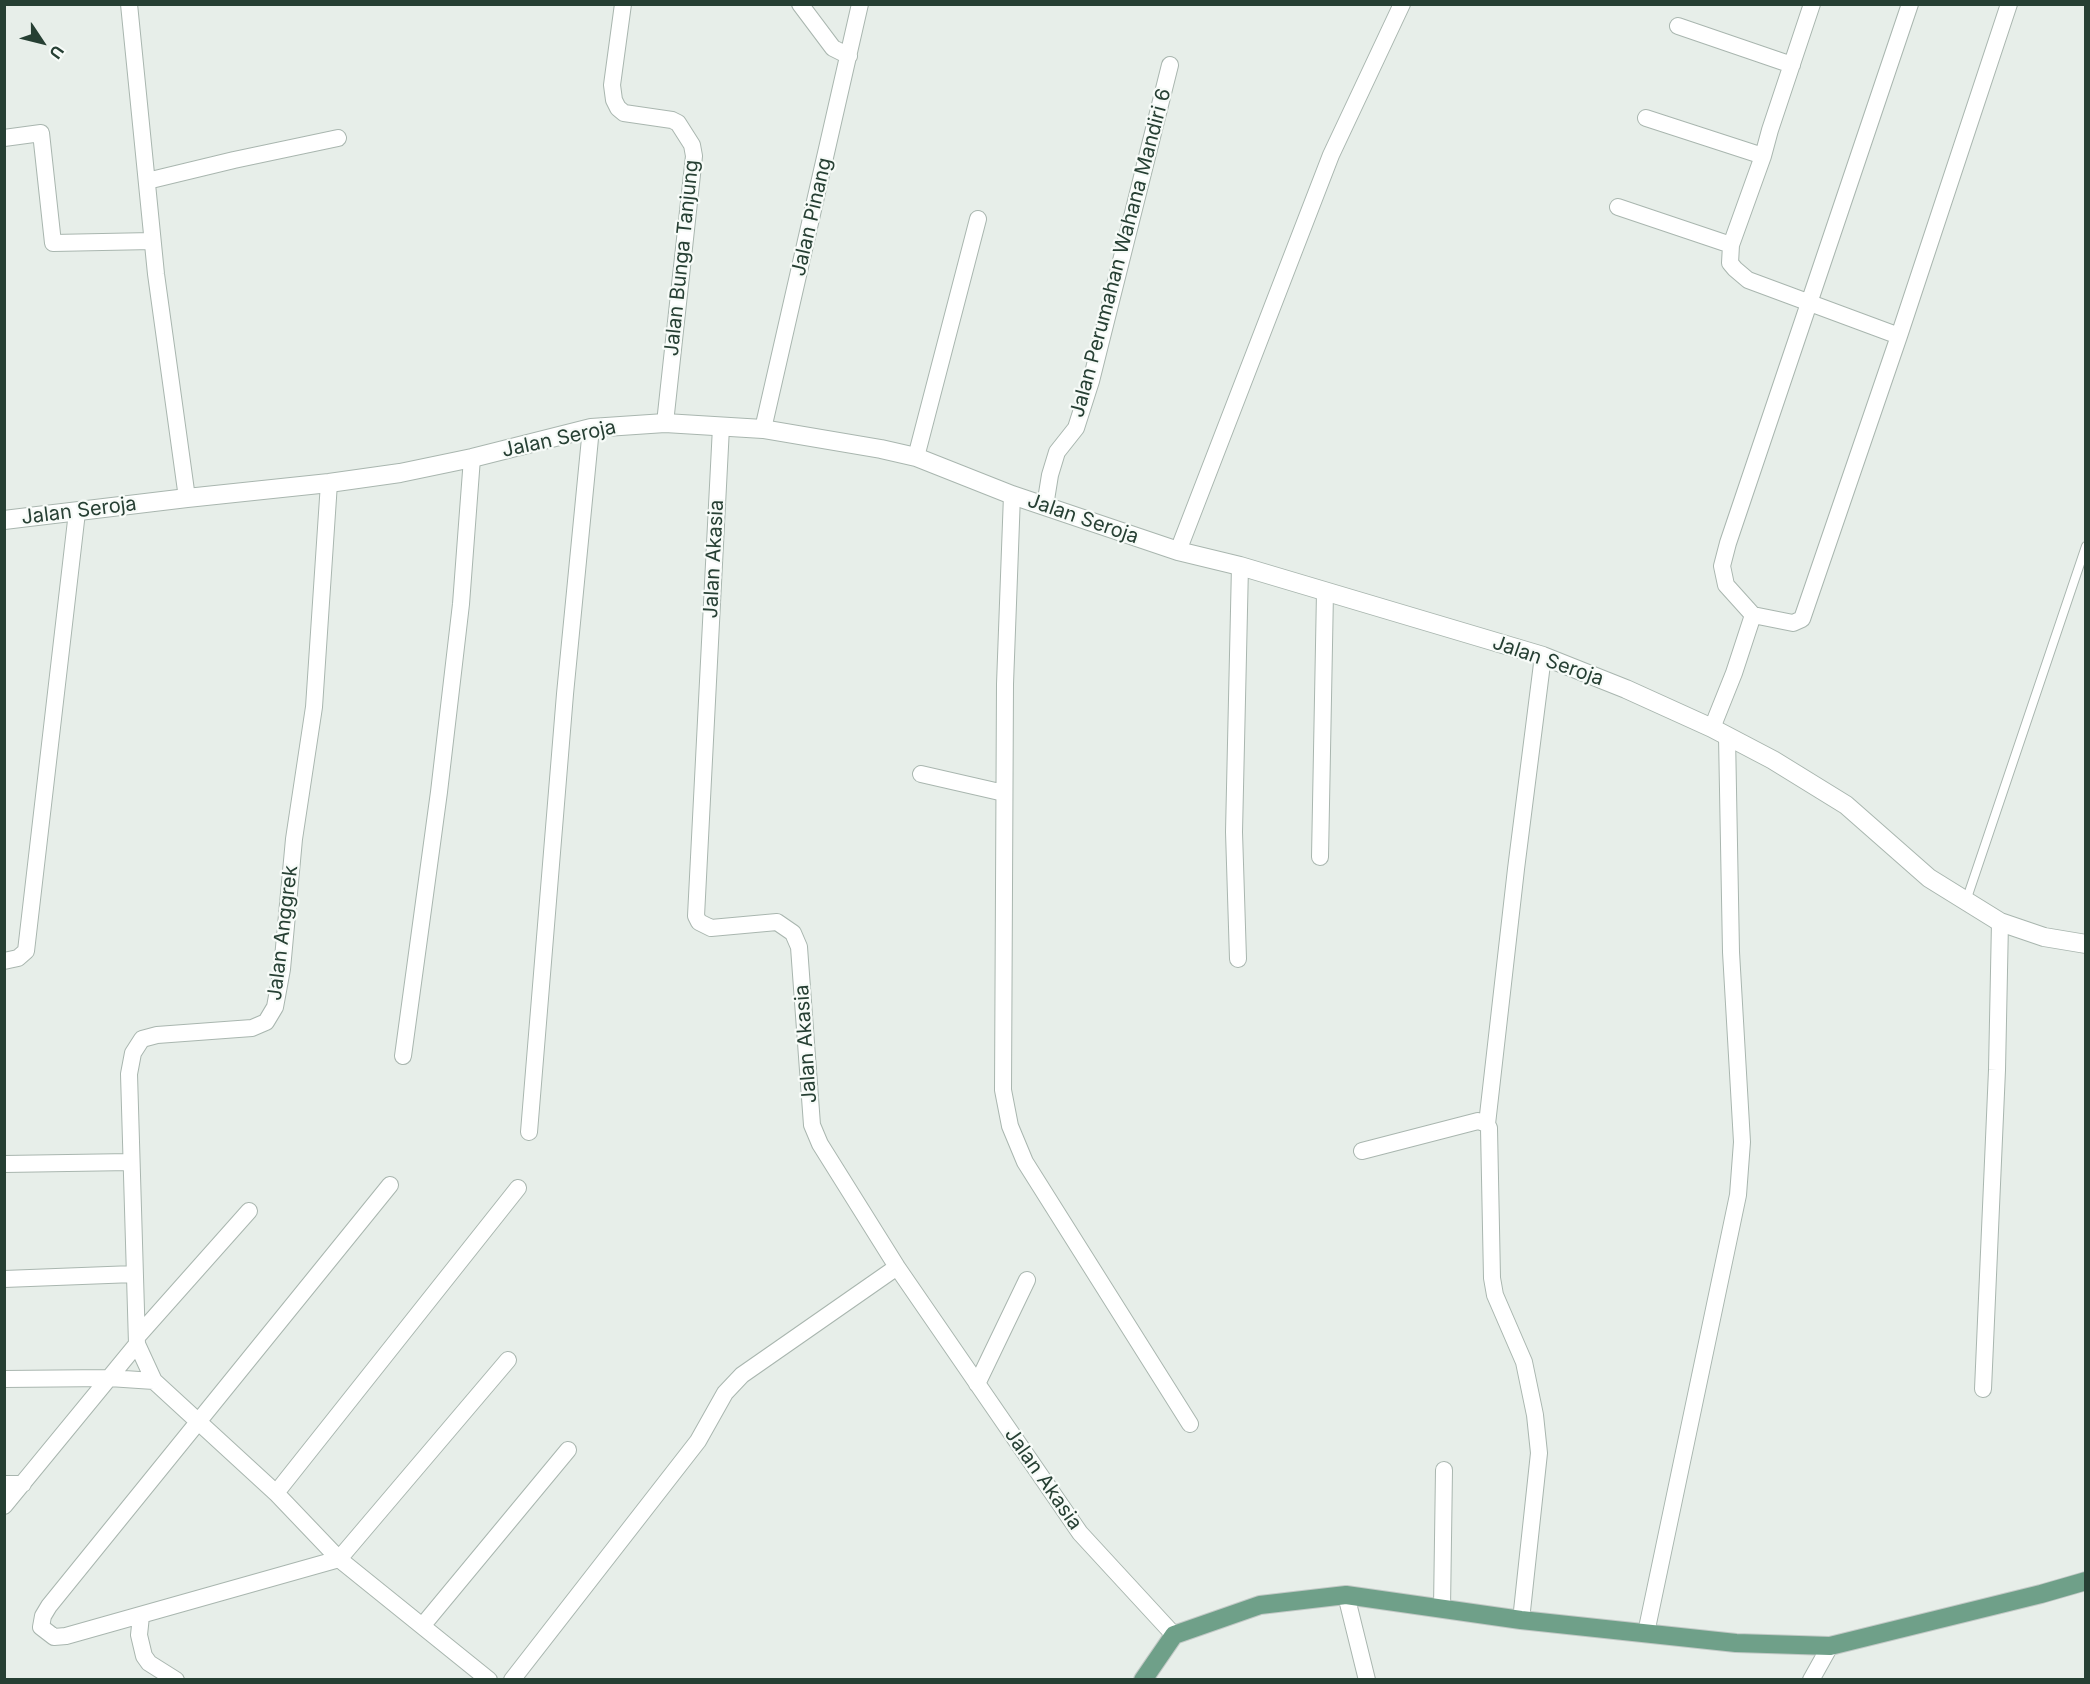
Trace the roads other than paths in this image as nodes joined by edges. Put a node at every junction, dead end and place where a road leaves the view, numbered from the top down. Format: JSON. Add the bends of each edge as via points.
{"nodes":[{"id":1,"x":129,"y":4,"type":"edge"},
{"id":2,"x":623,"y":4,"type":"edge"},
{"id":3,"x":800,"y":4,"type":"edge"},
{"id":4,"x":860,"y":4,"type":"edge"},
{"id":5,"x":1402,"y":4,"type":"edge"},
{"id":6,"x":1812,"y":4,"type":"edge"},
{"id":7,"x":1910,"y":4,"type":"edge"},
{"id":8,"x":2009,"y":4,"type":"edge"},
{"id":9,"x":1678,"y":26,"type":"dead end"},
{"id":10,"x":849,"y":56,"type":"junction"},
{"id":11,"x":1170,"y":65,"type":"dead end"},
{"id":12,"x":1792,"y":65,"type":"junction"},
{"id":13,"x":1646,"y":118,"type":"dead end"},
{"id":14,"x":4,"y":138,"type":"edge"},
{"id":15,"x":338,"y":138,"type":"dead end"},
{"id":16,"x":1763,"y":156,"type":"junction"},
{"id":17,"x":147,"y":181,"type":"junction"},
{"id":18,"x":1618,"y":207,"type":"dead end"},
{"id":19,"x":978,"y":219,"type":"dead end"},
{"id":20,"x":152,"y":241,"type":"junction"},
{"id":21,"x":1731,"y":244,"type":"junction"},
{"id":22,"x":1808,"y":303,"type":"junction"},
{"id":23,"x":1899,"y":336,"type":"junction"},
{"id":24,"x":665,"y":423,"type":"junction"},
{"id":25,"x":721,"y":427,"type":"junction"},
{"id":26,"x":591,"y":428,"type":"junction"},
{"id":27,"x":763,"y":429,"type":"junction"},
{"id":28,"x":916,"y":457,"type":"junction"},
{"id":29,"x":472,"y":458,"type":"junction"},
{"id":30,"x":329,"y":483,"type":"junction"},
{"id":31,"x":1012,"y":495,"type":"junction"},
{"id":32,"x":187,"y":498,"type":"junction"},
{"id":33,"x":1045,"y":506,"type":"junction"},
{"id":34,"x":77,"y":512,"type":"junction"},
{"id":35,"x":4,"y":520,"type":"edge"},
{"id":36,"x":2085,"y":546,"type":"edge"},
{"id":37,"x":1178,"y":551,"type":"junction"},
{"id":38,"x":1240,"y":566,"type":"junction"},
{"id":39,"x":1324,"y":592,"type":"junction"},
{"id":40,"x":1753,"y":615,"type":"junction"},
{"id":41,"x":1543,"y":656,"type":"junction"},
{"id":42,"x":1719,"y":732,"type":"junction"},
{"id":43,"x":921,"y":774,"type":"dead end"},
{"id":44,"x":1004,"y":793,"type":"junction"},
{"id":45,"x":1320,"y":857,"type":"dead end"},
{"id":46,"x":1966,"y":901,"type":"junction"},
{"id":47,"x":2000,"y":922,"type":"junction"},
{"id":48,"x":2085,"y":945,"type":"edge"},
{"id":49,"x":1238,"y":959,"type":"dead end"},
{"id":50,"x":4,"y":961,"type":"edge"},
{"id":51,"x":403,"y":1056,"type":"dead end"},
{"id":52,"x":1487,"y":1124,"type":"junction"},
{"id":53,"x":529,"y":1132,"type":"dead end"},
{"id":54,"x":1362,"y":1151,"type":"dead end"},
{"id":55,"x":131,"y":1162,"type":"junction"},
{"id":56,"x":4,"y":1164,"type":"edge"},
{"id":57,"x":390,"y":1185,"type":"dead end"},
{"id":58,"x":518,"y":1188,"type":"dead end"},
{"id":59,"x":249,"y":1211,"type":"dead end"},
{"id":60,"x":897,"y":1267,"type":"junction"},
{"id":61,"x":134,"y":1274,"type":"junction"},
{"id":62,"x":4,"y":1279,"type":"edge"},
{"id":63,"x":1027,"y":1280,"type":"dead end"},
{"id":64,"x":137,"y":1340,"type":"junction"},
{"id":65,"x":508,"y":1360,"type":"dead end"},
{"id":66,"x":109,"y":1378,"type":"junction"},
{"id":67,"x":4,"y":1379,"type":"edge"},
{"id":68,"x":154,"y":1381,"type":"junction"},
{"id":69,"x":977,"y":1384,"type":"junction"},
{"id":70,"x":1983,"y":1389,"type":"dead end"},
{"id":71,"x":198,"y":1422,"type":"junction"},
{"id":72,"x":1190,"y":1424,"type":"dead end"},
{"id":73,"x":568,"y":1450,"type":"dead end"},
{"id":74,"x":1444,"y":1470,"type":"dead end"},
{"id":75,"x":4,"y":1484,"type":"edge"},
{"id":76,"x":23,"y":1484,"type":"junction"},
{"id":77,"x":276,"y":1493,"type":"junction"},
{"id":78,"x":4,"y":1506,"type":"edge"},
{"id":79,"x":339,"y":1559,"type":"junction"},
{"id":80,"x":2085,"y":1581,"type":"edge"},
{"id":81,"x":1346,"y":1595,"type":"junction"},
{"id":82,"x":1442,"y":1608,"type":"junction"},
{"id":83,"x":141,"y":1616,"type":"junction"},
{"id":84,"x":1521,"y":1620,"type":"junction"},
{"id":85,"x":423,"y":1625,"type":"junction"},
{"id":86,"x":1646,"y":1633,"type":"junction"},
{"id":87,"x":1174,"y":1635,"type":"junction"},
{"id":88,"x":1830,"y":1646,"type":"junction"},
{"id":89,"x":477,"y":1676,"type":"edge"},
{"id":90,"x":176,"y":1680,"type":"edge"},
{"id":91,"x":513,"y":1680,"type":"edge"},
{"id":92,"x":1143,"y":1680,"type":"edge"},
{"id":93,"x":1367,"y":1680,"type":"edge"},
{"id":94,"x":1811,"y":1680,"type":"edge"}],
"edges":[{"from":1,"to":17,"type":"street"},
{"from":2,"to":24,"type":"street","name":"Jalan Bunga Tanjung","via":[[612,85],[614,100],[624,113],[678,123],[694,156]]},
{"from":3,"to":10,"type":"street","via":[[833,48]]},
{"from":4,"to":10,"type":"street","name":"Jalan Pinang"},
{"from":5,"to":37,"type":"street","via":[[1331,156]]},
{"from":6,"to":12,"type":"street"},
{"from":7,"to":22,"type":"street"},
{"from":8,"to":23,"type":"street"},
{"from":9,"to":12,"type":"street"},
{"from":10,"to":27,"type":"street","name":"Jalan Pinang"},
{"from":11,"to":33,"type":"street","name":"Jalan Perumahan Wahana Mandiri 6","via":[[1091,381],[1076,428],[1057,452]]},
{"from":12,"to":16,"type":"street"},
{"from":13,"to":16,"type":"street"},
{"from":14,"to":20,"type":"street","via":[[41,133],[53,243]]},
{"from":15,"to":17,"type":"street"},
{"from":16,"to":21,"type":"street"},
{"from":17,"to":20,"type":"street"},
{"from":18,"to":21,"type":"street"},
{"from":19,"to":28,"type":"street"},
{"from":20,"to":32,"type":"street"},
{"from":21,"to":22,"type":"street","via":[[1730,263],[1740,274]]},
{"from":22,"to":23,"type":"street"},
{"from":22,"to":40,"type":"street","via":[[1722,566],[1726,585]]},
{"from":23,"to":40,"type":"street","via":[[1802,619],[1793,623]]},
{"from":24,"to":25,"type":"street","name":"Jalan Seroja"},
{"from":24,"to":26,"type":"street","name":"Jalan Seroja"},
{"from":25,"to":27,"type":"street","name":"Jalan Seroja"},
{"from":25,"to":60,"type":"street","name":"Jalan Akasia","via":[[696,916],[711,928],[777,922],[793,933],[799,946],[812,1125]]},
{"from":26,"to":29,"type":"street","name":"Jalan Seroja"},
{"from":26,"to":53,"type":"street"},
{"from":27,"to":28,"type":"street","name":"Jalan Seroja"},
{"from":28,"to":31,"type":"street","name":"Jalan Seroja"},
{"from":29,"to":30,"type":"street","name":"Jalan Seroja"},
{"from":29,"to":51,"type":"street","via":[[449,710]]},
{"from":30,"to":32,"type":"street","name":"Jalan Seroja"},
{"from":30,"to":55,"type":"street","name":"Jalan Anggrek","via":[[314,708],[275,1007],[266,1022],[252,1028],[142,1039],[133,1053],[129,1074]]},
{"from":31,"to":33,"type":"street","name":"Jalan Seroja"},
{"from":31,"to":44,"type":"street"},
{"from":32,"to":34,"type":"street","name":"Jalan Seroja"},
{"from":33,"to":37,"type":"street","name":"Jalan Seroja"},
{"from":34,"to":35,"type":"street","name":"Jalan Seroja"},
{"from":34,"to":50,"type":"street","via":[[26,951],[18,958]]},
{"from":36,"to":46,"type":"lane"},
{"from":37,"to":38,"type":"street","name":"Jalan Seroja"},
{"from":38,"to":39,"type":"street","name":"Jalan Seroja"},
{"from":38,"to":49,"type":"street","via":[[1234,831]]},
{"from":39,"to":41,"type":"street","name":"Jalan Seroja"},
{"from":39,"to":45,"type":"street"},
{"from":40,"to":42,"type":"street"},
{"from":41,"to":42,"type":"street","name":"Jalan Seroja"},
{"from":41,"to":52,"type":"street"},
{"from":42,"to":46,"type":"street","name":"Jalan Seroja","via":[[1846,805],[1929,878]]},
{"from":42,"to":86,"type":"street","via":[[1742,1142],[1738,1195]]},
{"from":43,"to":44,"type":"street"},
{"from":44,"to":72,"type":"street","via":[[1003,1090],[1010,1126],[1024,1162]]},
{"from":46,"to":47,"type":"street","name":"Jalan Seroja"},
{"from":47,"to":48,"type":"street","name":"Jalan Seroja"},
{"from":47,"to":70,"type":"street"},
{"from":52,"to":54,"type":"street","via":[[1478,1121]]},
{"from":52,"to":84,"type":"street","via":[[1492,1278],[1495,1295],[1524,1362],[1539,1453]]},
{"from":55,"to":56,"type":"street"},
{"from":55,"to":61,"type":"street","name":"Jalan Anggrek"},
{"from":57,"to":71,"type":"street"},
{"from":58,"to":77,"type":"street"},
{"from":59,"to":64,"type":"street"},
{"from":60,"to":69,"type":"street","name":"Jalan Akasia"},
{"from":60,"to":91,"type":"street","via":[[783,1344],[725,1393],[698,1441]]},
{"from":61,"to":62,"type":"street"},
{"from":61,"to":64,"type":"street","name":"Jalan Anggrek"},
{"from":63,"to":69,"type":"street"},
{"from":64,"to":66,"type":"street"},
{"from":64,"to":68,"type":"street"},
{"from":65,"to":79,"type":"street"},
{"from":66,"to":67,"type":"street"},
{"from":66,"to":68,"type":"street"},
{"from":66,"to":76,"type":"street"},
{"from":68,"to":71,"type":"street"},
{"from":69,"to":87,"type":"street","name":"Jalan Akasia","via":[[1080,1533]]},
{"from":71,"to":77,"type":"street"},
{"from":71,"to":83,"type":"street","via":[[49,1606],[41,1627],[58,1638]]},
{"from":73,"to":85,"type":"street"},
{"from":74,"to":82,"type":"street"},
{"from":75,"to":76,"type":"street"},
{"from":76,"to":78,"type":"street"},
{"from":77,"to":79,"type":"street"},
{"from":79,"to":83,"type":"street"},
{"from":79,"to":85,"type":"street"},
{"from":80,"to":88,"type":"main road"},
{"from":81,"to":82,"type":"main road"},
{"from":81,"to":87,"type":"main road","via":[[1260,1605]]},
{"from":81,"to":93,"type":"street"},
{"from":82,"to":84,"type":"main road"},
{"from":83,"to":90,"type":"street","via":[[139,1635],[144,1656]]},
{"from":84,"to":86,"type":"main road"},
{"from":85,"to":89,"type":"street"},
{"from":86,"to":88,"type":"main road","via":[[1736,1643]]},
{"from":87,"to":92,"type":"main road"},
{"from":88,"to":94,"type":"street"}]}
